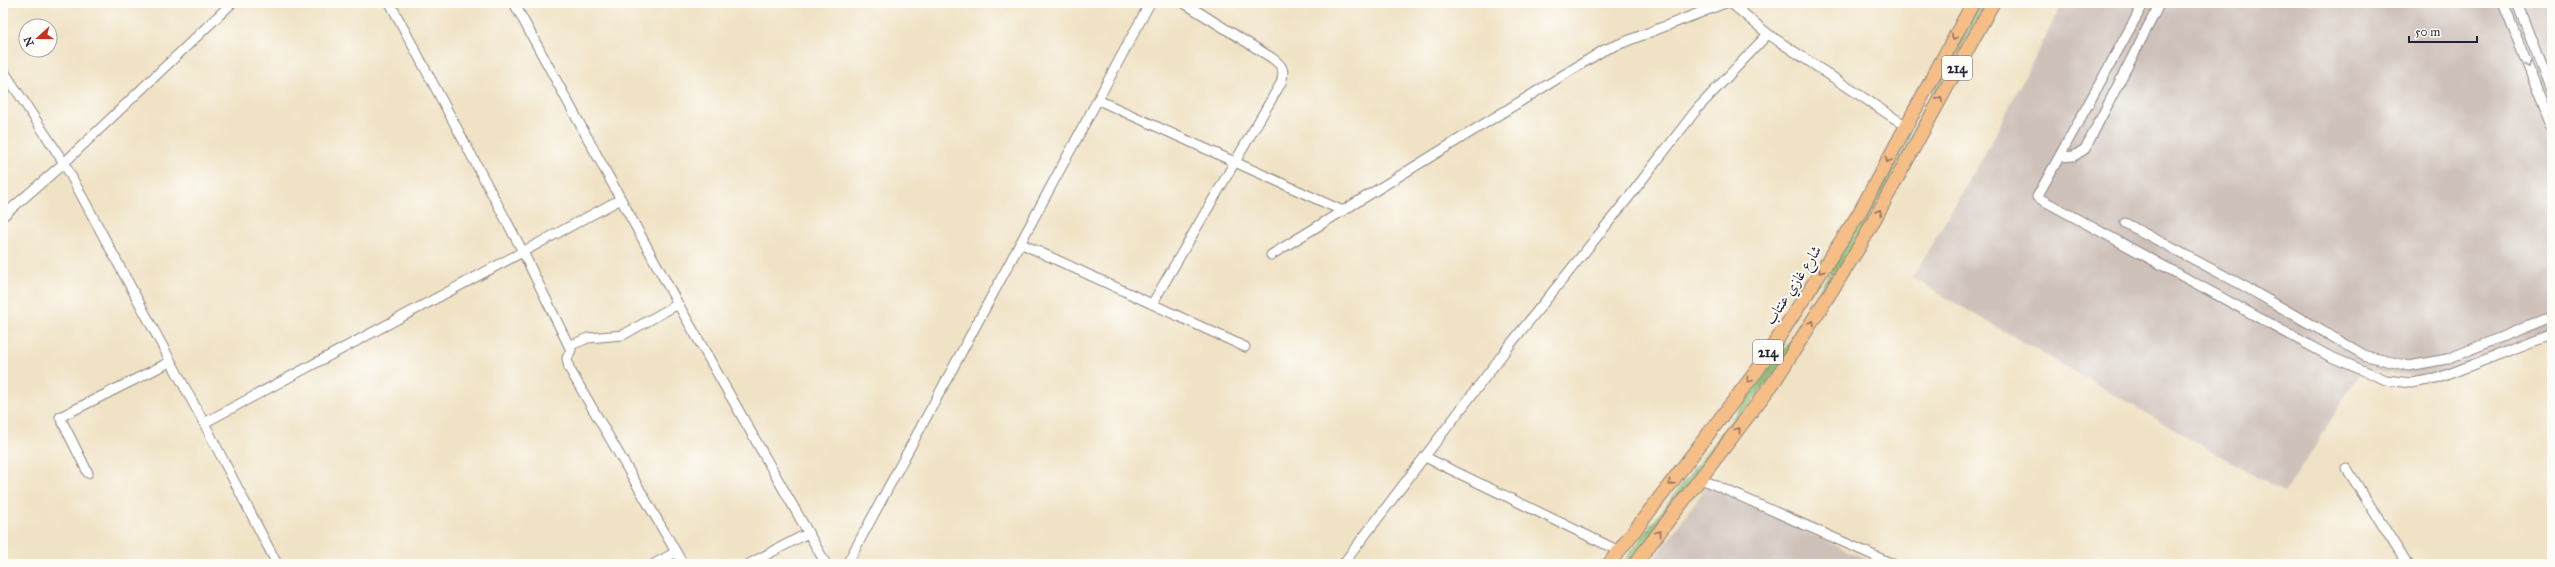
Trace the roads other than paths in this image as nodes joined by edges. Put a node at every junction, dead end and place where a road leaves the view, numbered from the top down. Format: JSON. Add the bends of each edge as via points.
{"nodes":[{"id":1,"x":232,"y":3,"type":"edge"},
{"id":2,"x":390,"y":3,"type":"edge"},
{"id":3,"x":514,"y":3,"type":"edge"},
{"id":4,"x":1150,"y":3,"type":"edge"},
{"id":5,"x":1184,"y":3,"type":"edge"},
{"id":6,"x":1725,"y":3,"type":"edge"},
{"id":7,"x":1731,"y":3,"type":"edge"},
{"id":8,"x":1973,"y":3,"type":"edge"},
{"id":9,"x":1993,"y":3,"type":"edge"},
{"id":10,"x":2144,"y":3,"type":"edge"},
{"id":11,"x":2160,"y":3,"type":"edge"},
{"id":12,"x":2503,"y":3,"type":"edge"},
{"id":13,"x":2517,"y":3,"type":"edge"},
{"id":14,"x":1768,"y":34,"type":"junction"},
{"id":15,"x":2530,"y":36,"type":"junction"},
{"id":16,"x":2518,"y":40,"type":"junction"},
{"id":17,"x":3,"y":70,"type":"edge"},
{"id":18,"x":2552,"y":93,"type":"edge"},
{"id":19,"x":1098,"y":100,"type":"junction"},
{"id":20,"x":2549,"y":111,"type":"edge"},
{"id":21,"x":1906,"y":126,"type":"junction"},
{"id":22,"x":2552,"y":127,"type":"edge"},
{"id":23,"x":2060,"y":157,"type":"junction"},
{"id":24,"x":1235,"y":162,"type":"junction"},
{"id":25,"x":64,"y":163,"type":"junction"},
{"id":26,"x":621,"y":199,"type":"junction"},
{"id":27,"x":1343,"y":211,"type":"junction"},
{"id":28,"x":3,"y":216,"type":"edge"},
{"id":29,"x":2125,"y":223,"type":"dead end"},
{"id":30,"x":1020,"y":243,"type":"junction"},
{"id":31,"x":522,"y":250,"type":"junction"},
{"id":32,"x":1271,"y":255,"type":"dead end"},
{"id":33,"x":678,"y":304,"type":"junction"},
{"id":34,"x":1152,"y":304,"type":"junction"},
{"id":35,"x":2546,"y":319,"type":"dead end"},
{"id":36,"x":2552,"y":334,"type":"edge"},
{"id":37,"x":570,"y":346,"type":"junction"},
{"id":38,"x":1246,"y":347,"type":"dead end"},
{"id":39,"x":2474,"y":348,"type":"junction"},
{"id":40,"x":170,"y":362,"type":"junction"},
{"id":41,"x":2480,"y":362,"type":"junction"},
{"id":42,"x":204,"y":423,"type":"junction"},
{"id":43,"x":1425,"y":457,"type":"junction"},
{"id":44,"x":2347,"y":469,"type":"dead end"},
{"id":45,"x":88,"y":473,"type":"dead end"},
{"id":46,"x":1701,"y":479,"type":"junction"},
{"id":47,"x":808,"y":533,"type":"junction"},
{"id":48,"x":1619,"y":551,"type":"junction"},
{"id":49,"x":676,"y":552,"type":"junction"},
{"id":50,"x":277,"y":564,"type":"edge"},
{"id":51,"x":654,"y":564,"type":"edge"},
{"id":52,"x":683,"y":564,"type":"edge"},
{"id":53,"x":750,"y":564,"type":"edge"},
{"id":54,"x":826,"y":564,"type":"edge"},
{"id":55,"x":847,"y":564,"type":"edge"},
{"id":56,"x":1343,"y":564,"type":"edge"},
{"id":57,"x":1609,"y":564,"type":"edge"},
{"id":58,"x":1635,"y":564,"type":"edge"},
{"id":59,"x":1893,"y":564,"type":"edge"},
{"id":60,"x":2408,"y":564,"type":"edge"}],
"edges":[{"from":1,"to":25,"type":"street"},
{"from":2,"to":31,"type":"street"},
{"from":3,"to":26,"type":"street"},
{"from":4,"to":19,"type":"street"},
{"from":5,"to":24,"type":"street","via":[[1272,58],[1281,65],[1284,72],[1281,83]]},
{"from":6,"to":27,"type":"street","via":[[1604,50]]},
{"from":7,"to":14,"type":"street"},
{"from":8,"to":21,"type":"highway","name":"شارع غازي عنتاب","number":"214","one_way":true},
{"from":46,"to":9,"type":"highway","number":"214","one_way":true,"via":[[1774,382],[1861,244]]},
{"from":10,"to":23,"type":"street"},
{"from":11,"to":23,"type":"street","via":[[2085,149],[2074,156]]},
{"from":12,"to":16,"type":"street"},
{"from":13,"to":15,"type":"street"},
{"from":14,"to":21,"type":"street"},
{"from":14,"to":43,"type":"street","via":[[1697,109]]},
{"from":15,"to":16,"type":"street"},
{"from":15,"to":18,"type":"street"},
{"from":16,"to":20,"type":"street","one_way":true},
{"from":17,"to":25,"type":"street"},
{"from":19,"to":24,"type":"street"},
{"from":19,"to":30,"type":"street"},
{"from":20,"to":22,"type":"street"},
{"from":21,"to":48,"type":"highway","name":"شارع غازي عنتاب","number":"214","one_way":true,"via":[[1858,215],[1758,368]]},
{"from":23,"to":41,"type":"street","via":[[2037,197],[2329,356],[2386,380],[2411,383],[2436,379]]},
{"from":24,"to":27,"type":"street"},
{"from":24,"to":34,"type":"street"},
{"from":25,"to":28,"type":"street"},
{"from":25,"to":40,"type":"street"},
{"from":26,"to":31,"type":"street"},
{"from":26,"to":33,"type":"street"},
{"from":27,"to":32,"type":"street"},
{"from":29,"to":39,"type":"street","via":[[2242,285],[2366,356],[2409,366],[2447,359]]},
{"from":30,"to":34,"type":"street"},
{"from":30,"to":55,"type":"street"},
{"from":31,"to":37,"type":"street"},
{"from":31,"to":42,"type":"street"},
{"from":33,"to":37,"type":"street","via":[[623,335],[588,338]]},
{"from":33,"to":47,"type":"street"},
{"from":34,"to":38,"type":"street"},
{"from":35,"to":39,"type":"street"},
{"from":36,"to":41,"type":"street"},
{"from":37,"to":49,"type":"street","via":[[567,358],[569,368]]},
{"from":39,"to":41,"type":"street"},
{"from":40,"to":42,"type":"street"},
{"from":40,"to":45,"type":"street","via":[[60,417]]},
{"from":42,"to":50,"type":"street"},
{"from":43,"to":48,"type":"street"},
{"from":43,"to":56,"type":"street"},
{"from":44,"to":60,"type":"street"},
{"from":58,"to":46,"type":"highway","number":"214","one_way":true},
{"from":46,"to":59,"type":"street"},
{"from":47,"to":53,"type":"street"},
{"from":47,"to":54,"type":"street"},
{"from":48,"to":57,"type":"highway","name":"شارع غازي عنتاب","number":"214"},
{"from":49,"to":51,"type":"street"},
{"from":49,"to":52,"type":"street"}]}
